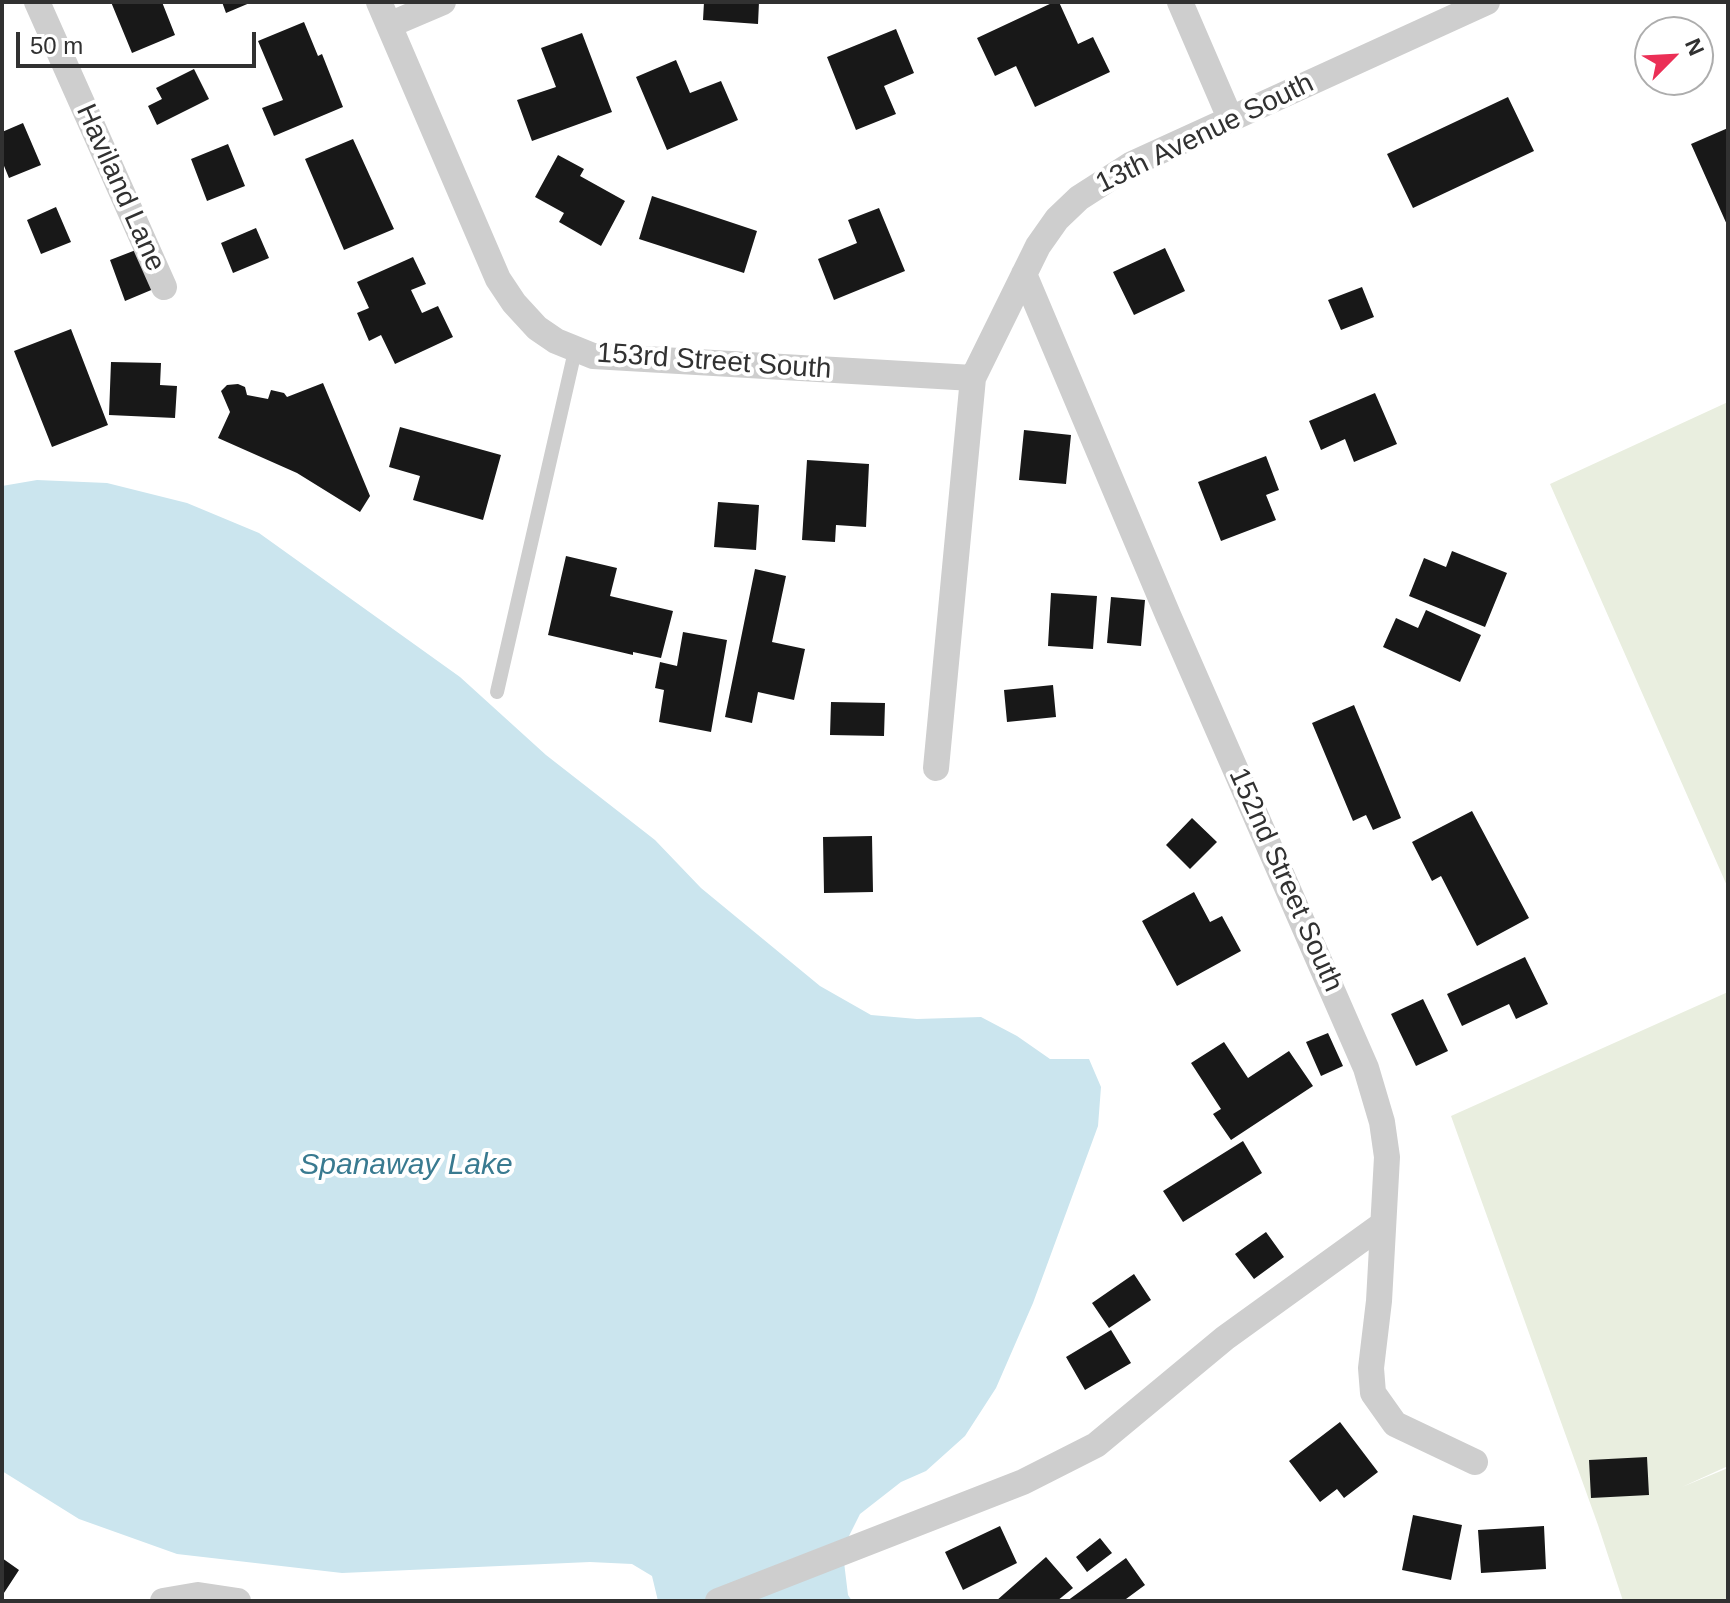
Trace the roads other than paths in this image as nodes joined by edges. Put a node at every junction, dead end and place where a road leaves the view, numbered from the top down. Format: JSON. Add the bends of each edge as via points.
{"nodes":[{"id":1,"x":37,"y":2,"type":"edge"},
{"id":2,"x":443,"y":2,"type":"edge"},
{"id":3,"x":1180,"y":2,"type":"edge"},
{"id":4,"x":1487,"y":2,"type":"edge"},
{"id":5,"x":384,"y":14,"type":"edge"},
{"id":6,"x":1230,"y":118,"type":"junction"},
{"id":7,"x":1024,"y":274,"type":"junction"},
{"id":8,"x":164,"y":287,"type":"dead end"},
{"id":9,"x":575,"y":351,"type":"junction"},
{"id":10,"x":973,"y":378,"type":"junction"},
{"id":11,"x":497,"y":692,"type":"dead end"},
{"id":12,"x":936,"y":768,"type":"dead end"},
{"id":13,"x":1383,"y":1224,"type":"junction"},
{"id":14,"x":1475,"y":1462,"type":"dead end"},
{"id":15,"x":163,"y":1601,"type":"edge"},
{"id":16,"x":238,"y":1601,"type":"edge"},
{"id":17,"x":718,"y":1601,"type":"edge"}],
"edges":[{"from":1,"to":8,"type":"street","name":"Haviland Lane"},
{"from":2,"to":5,"type":"street"},
{"from":3,"to":6,"type":"street"},
{"from":4,"to":6,"type":"street","name":"13th Avenue South"},
{"from":5,"to":9,"type":"street","name":"153rd Street South","via":[[498,279],[537,328]]},
{"from":6,"to":7,"type":"street","name":"13th Avenue South","via":[[1132,164],[1079,198],[1057,219]]},
{"from":7,"to":10,"type":"street","name":"13th Avenue South"},
{"from":7,"to":13,"type":"street","name":"152nd Street South","via":[[1366,1068],[1387,1157]]},
{"from":9,"to":10,"type":"street","name":"153rd Street South"},
{"from":9,"to":11,"type":"lane"},
{"from":10,"to":12,"type":"street","name":"13th Avenue South"},
{"from":13,"to":14,"type":"street","name":"152nd Street South","via":[[1373,1393],[1395,1424]]},
{"from":13,"to":17,"type":"street","via":[[1225,1338],[1096,1445],[929,1521]]},
{"from":15,"to":16,"type":"street","via":[[198,1595]]}]}
